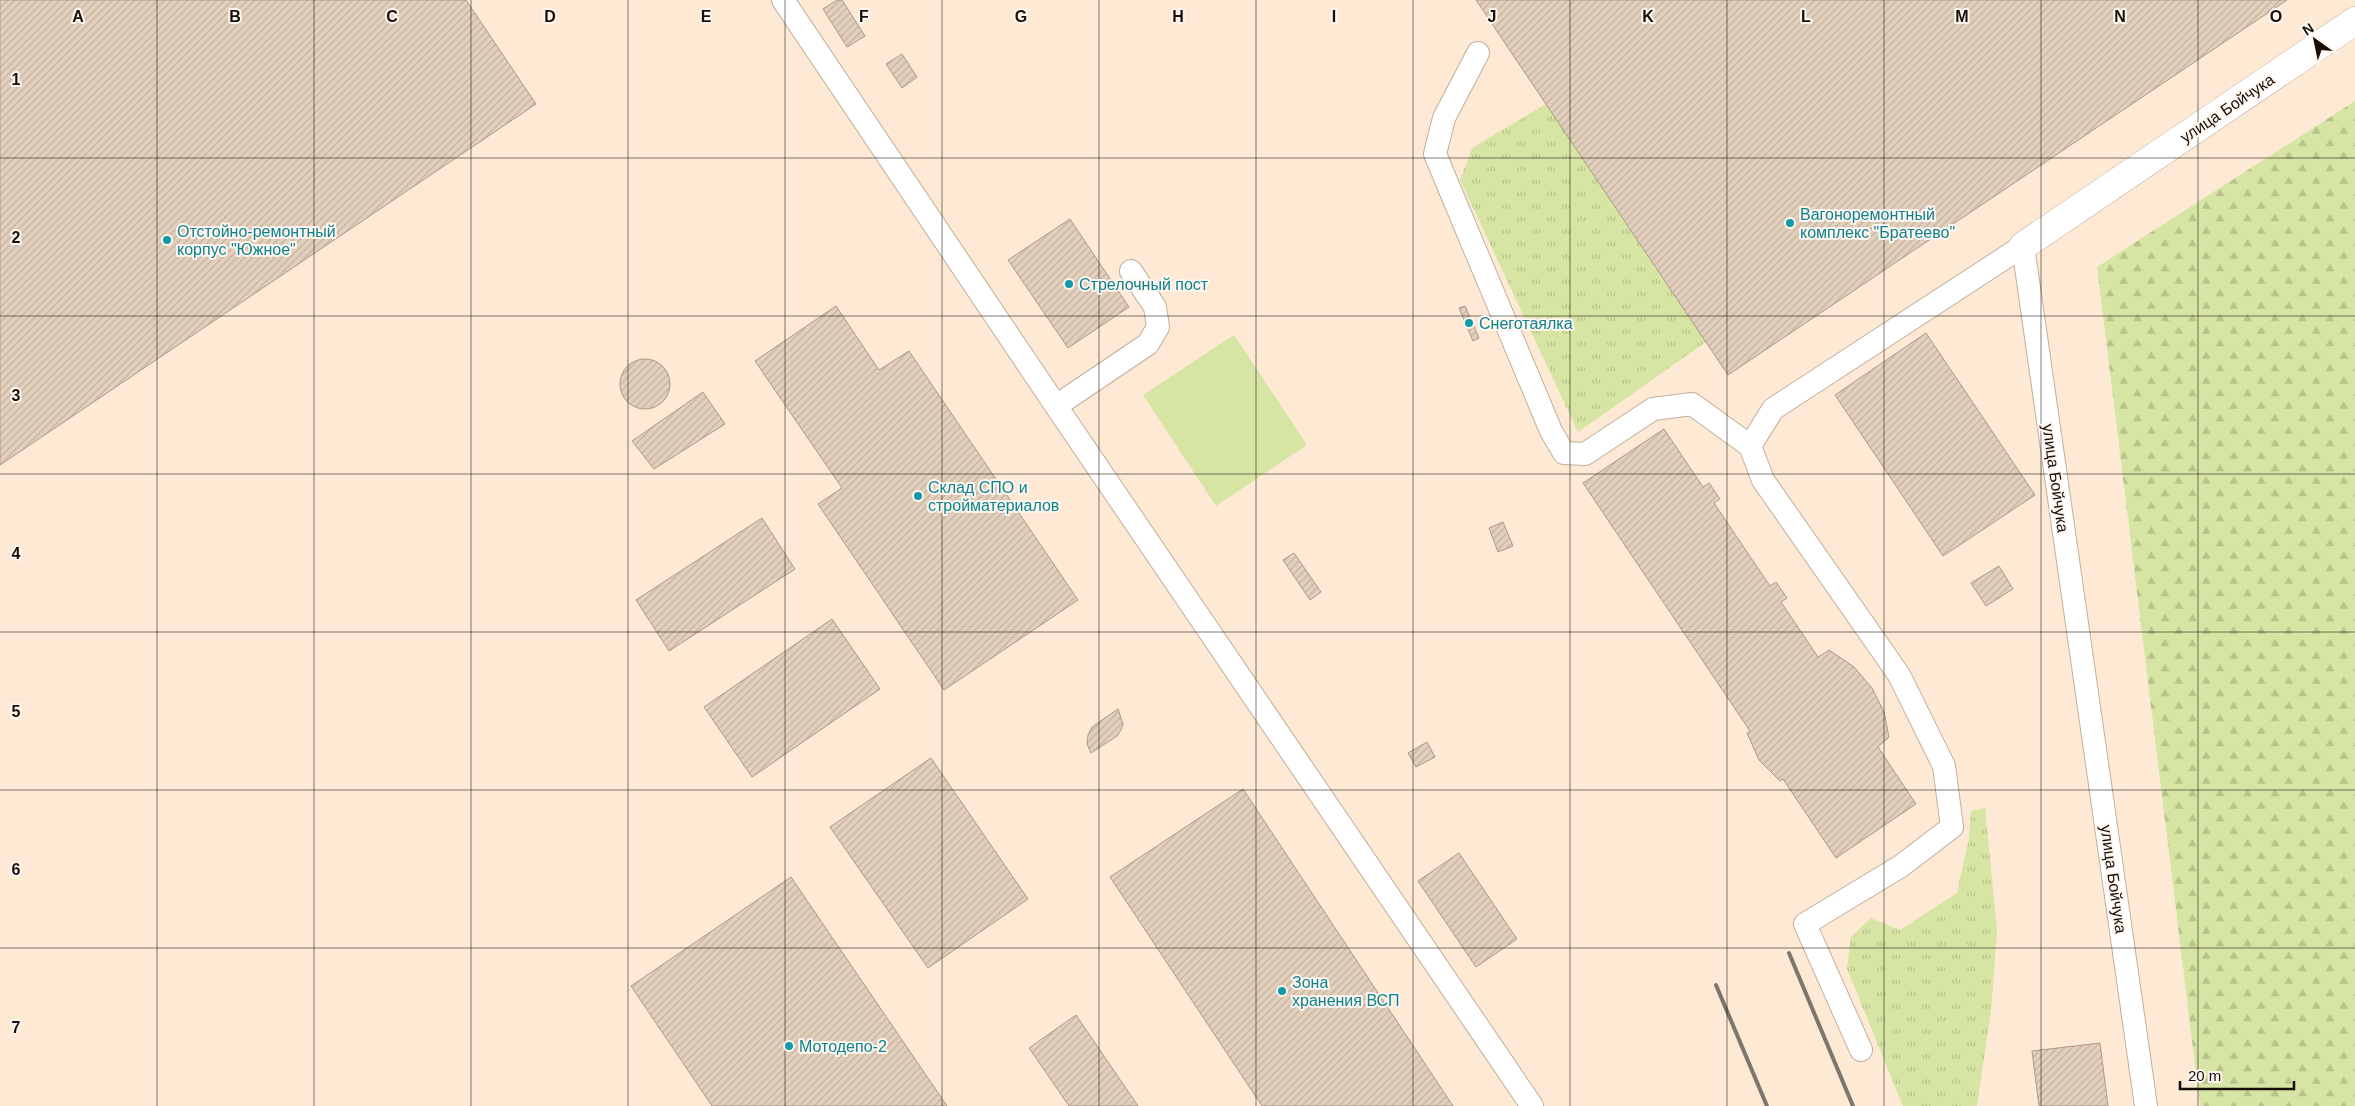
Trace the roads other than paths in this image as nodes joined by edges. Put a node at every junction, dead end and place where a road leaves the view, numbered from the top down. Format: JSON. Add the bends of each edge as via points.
{"nodes":[{"id":1,"x":783,"y":0,"type":"edge"},
{"id":2,"x":2355,"y":21,"type":"edge"},
{"id":3,"x":1478,"y":53,"type":"dead end"},
{"id":4,"x":2023,"y":246,"type":"junction"},
{"id":5,"x":1131,"y":271,"type":"dead end"},
{"id":6,"x":1056,"y":406,"type":"junction"},
{"id":7,"x":1750,"y":446,"type":"junction"},
{"id":8,"x":1861,"y":1050,"type":"dead end"},
{"id":9,"x":1532,"y":1106,"type":"edge"},
{"id":10,"x":2146,"y":1106,"type":"edge"}],
"edges":[{"from":1,"to":6,"type":"lane"},
{"from":2,"to":4,"type":"street","name":"улица Бойчука"},
{"from":3,"to":7,"type":"lane","via":[[1444,118],[1435,154],[1550,431],[1564,453],[1585,454],[1653,409],[1692,404]]},
{"from":4,"to":7,"type":"lane","via":[[1773,409]]},
{"from":4,"to":10,"type":"lane","name":"улица Бойчука"},
{"from":5,"to":6,"type":"lane","via":[[1155,307],[1158,327],[1148,344]]},
{"from":6,"to":9,"type":"lane"},
{"from":7,"to":8,"type":"lane","via":[[1763,480],[1899,675],[1944,766],[1952,827],[1900,866],[1805,924]]}]}
